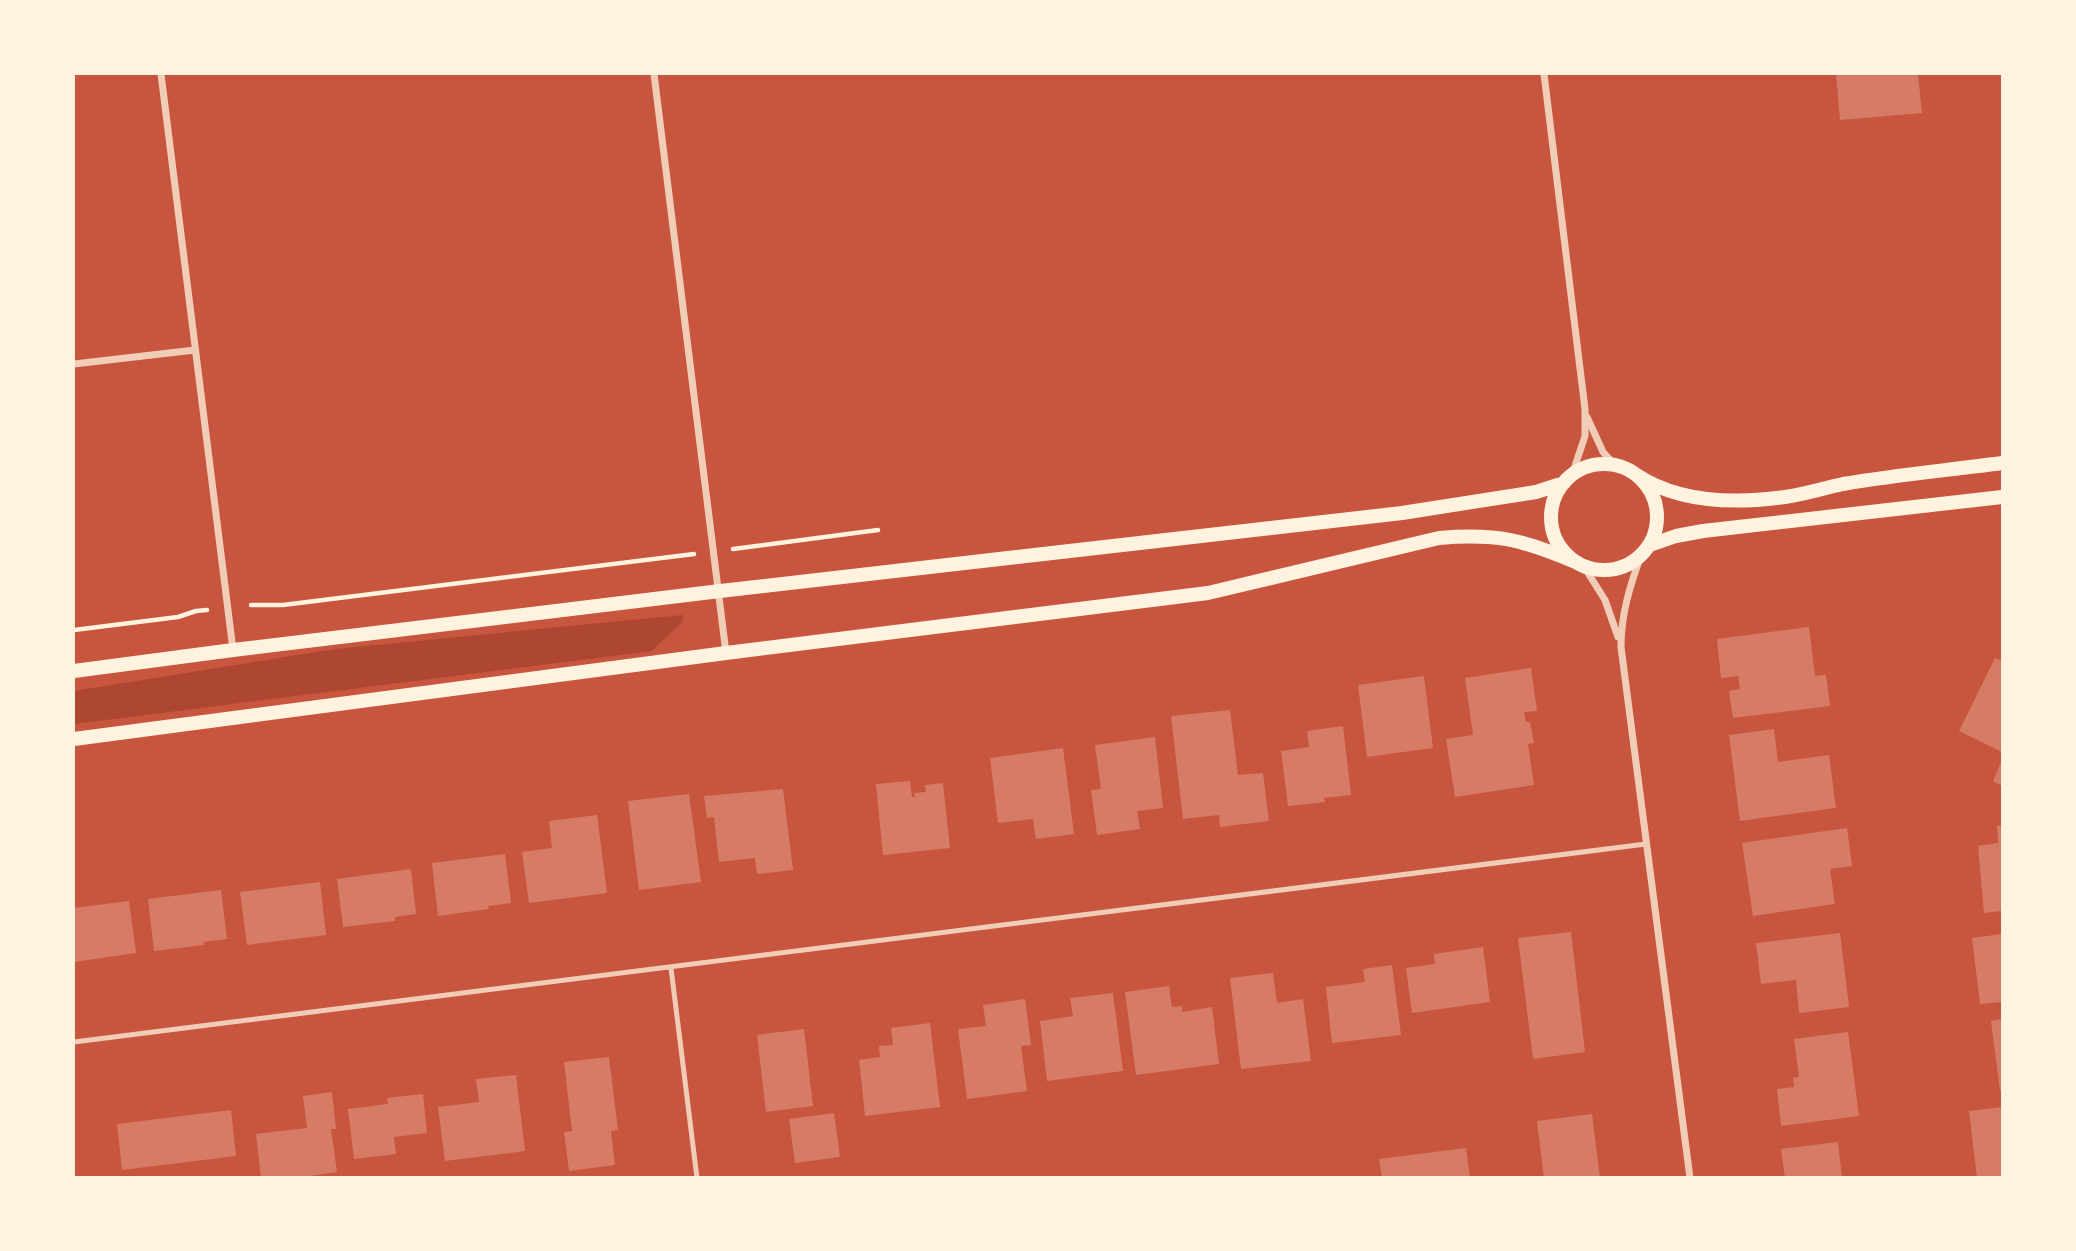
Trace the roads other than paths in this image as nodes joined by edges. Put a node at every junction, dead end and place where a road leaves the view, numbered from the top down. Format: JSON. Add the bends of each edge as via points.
{"nodes":[{"id":1,"x":161,"y":74,"type":"edge"},
{"id":2,"x":654,"y":74,"type":"edge"},
{"id":3,"x":1544,"y":74,"type":"edge"},
{"id":4,"x":195,"y":350,"type":"junction"},
{"id":5,"x":74,"y":364,"type":"edge"},
{"id":6,"x":1585,"y":409,"type":"junction"},
{"id":7,"x":2003,"y":463,"type":"edge"},
{"id":8,"x":1615,"y":465,"type":"junction"},
{"id":9,"x":1635,"y":474,"type":"junction"},
{"id":10,"x":1568,"y":479,"type":"junction"},
{"id":11,"x":2003,"y":497,"type":"edge"},
{"id":12,"x":1645,"y":550,"type":"junction"},
{"id":13,"x":1580,"y":564,"type":"junction"},
{"id":14,"x":720,"y":591,"type":"junction"},
{"id":15,"x":1621,"y":647,"type":"junction"},
{"id":16,"x":233,"y":650,"type":"junction"},
{"id":17,"x":726,"y":653,"type":"junction"},
{"id":18,"x":74,"y":671,"type":"edge"},
{"id":19,"x":74,"y":739,"type":"edge"},
{"id":20,"x":1646,"y":844,"type":"junction"},
{"id":21,"x":671,"y":968,"type":"junction"},
{"id":22,"x":74,"y":1042,"type":"edge"},
{"id":23,"x":697,"y":1178,"type":"edge"},
{"id":24,"x":1690,"y":1178,"type":"edge"}],
"edges":[{"from":1,"to":4,"type":"street"},
{"from":2,"to":14,"type":"street"},
{"from":3,"to":6,"type":"street"},
{"from":4,"to":5,"type":"street"},
{"from":4,"to":16,"type":"street"},
{"from":6,"to":8,"type":"street","via":[[1603,452]]},
{"from":6,"to":10,"type":"street","via":[[1585,436]]},
{"from":7,"to":9,"type":"main road","via":[[1751,500],[1676,494]]},
{"from":8,"to":9,"type":"main road"},
{"from":8,"to":10,"type":"main road","via":[[1585,468]]},
{"from":9,"to":12,"type":"main road","via":[[1647,485],[1658,515],[1656,531]]},
{"from":10,"to":13,"type":"main road","via":[[1554,499],[1551,517],[1563,551]]},
{"from":10,"to":14,"type":"main road","via":[[1536,492],[1402,513]]},
{"from":11,"to":12,"type":"main road","via":[[1703,531],[1676,536]]},
{"from":12,"to":13,"type":"main road","via":[[1629,564],[1614,569]]},
{"from":12,"to":15,"type":"street","via":[[1626,597]]},
{"from":13,"to":15,"type":"street","via":[[1605,600]]},
{"from":13,"to":17,"type":"main road","via":[[1534,544],[1506,538],[1439,538],[1208,593]]},
{"from":14,"to":16,"type":"main road"},
{"from":14,"to":17,"type":"street"},
{"from":15,"to":20,"type":"street"},
{"from":16,"to":18,"type":"main road"},
{"from":17,"to":19,"type":"main road"},
{"from":20,"to":21,"type":"lane"},
{"from":20,"to":24,"type":"street"},
{"from":21,"to":22,"type":"lane"},
{"from":21,"to":23,"type":"lane"}]}
